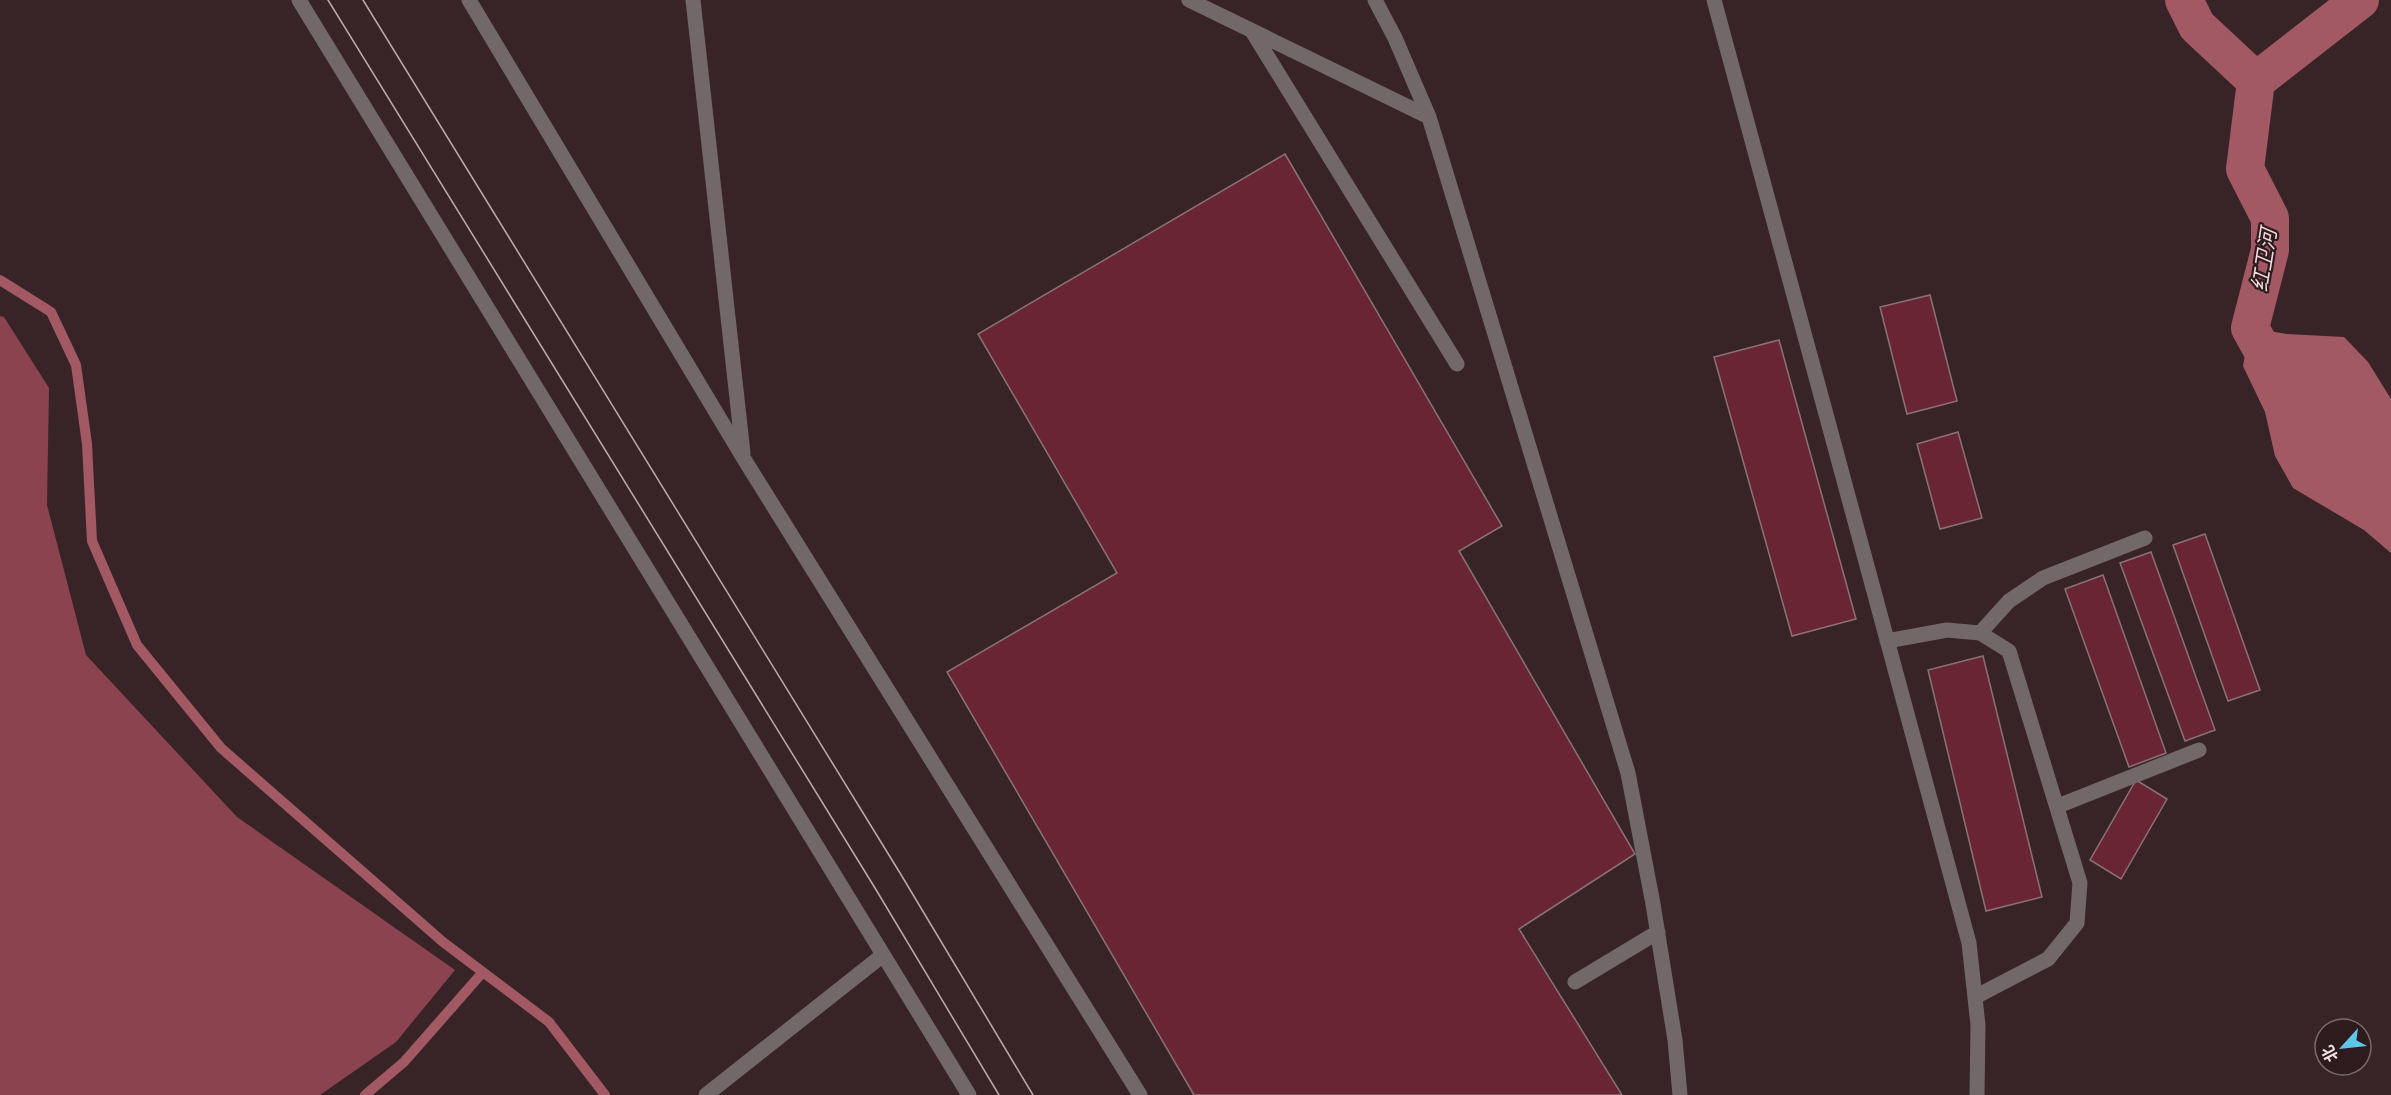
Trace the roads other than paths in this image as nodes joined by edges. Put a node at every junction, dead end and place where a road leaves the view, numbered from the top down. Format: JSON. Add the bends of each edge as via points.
{"nodes":[{"id":1,"x":299,"y":0,"type":"edge"},
{"id":2,"x":469,"y":0,"type":"edge"},
{"id":3,"x":693,"y":0,"type":"edge"},
{"id":4,"x":1189,"y":0,"type":"edge"},
{"id":5,"x":1375,"y":0,"type":"edge"},
{"id":6,"x":1714,"y":0,"type":"edge"},
{"id":7,"x":1252,"y":31,"type":"junction"},
{"id":8,"x":1429,"y":117,"type":"junction"},
{"id":9,"x":1457,"y":364,"type":"dead end"},
{"id":10,"x":744,"y":459,"type":"junction"},
{"id":11,"x":2145,"y":538,"type":"dead end"},
{"id":12,"x":1980,"y":633,"type":"junction"},
{"id":13,"x":1887,"y":641,"type":"junction"},
{"id":14,"x":2199,"y":750,"type":"dead end"},
{"id":15,"x":2058,"y":806,"type":"junction"},
{"id":16,"x":1658,"y":932,"type":"junction"},
{"id":17,"x":883,"y":955,"type":"junction"},
{"id":18,"x":1575,"y":981,"type":"dead end"},
{"id":19,"x":1975,"y":997,"type":"junction"},
{"id":20,"x":706,"y":1095,"type":"edge"},
{"id":21,"x":969,"y":1095,"type":"edge"},
{"id":22,"x":1140,"y":1095,"type":"edge"},
{"id":23,"x":1680,"y":1095,"type":"edge"},
{"id":24,"x":1977,"y":1095,"type":"edge"}],
"edges":[{"from":1,"to":17,"type":"lane"},
{"from":2,"to":10,"type":"lane"},
{"from":3,"to":10,"type":"lane"},
{"from":4,"to":7,"type":"lane"},
{"from":5,"to":8,"type":"lane"},
{"from":6,"to":13,"type":"lane"},
{"from":7,"to":8,"type":"lane"},
{"from":7,"to":9,"type":"lane"},
{"from":8,"to":16,"type":"lane","via":[[1628,773]]},
{"from":10,"to":22,"type":"lane"},
{"from":11,"to":12,"type":"lane","via":[[2043,578],[2009,601]]},
{"from":12,"to":13,"type":"lane","via":[[1947,630]]},
{"from":12,"to":15,"type":"lane","via":[[2009,651]]},
{"from":13,"to":19,"type":"lane","via":[[1968,943]]},
{"from":14,"to":15,"type":"lane"},
{"from":15,"to":19,"type":"lane","via":[[2079,883],[2077,923],[2048,959]]},
{"from":16,"to":18,"type":"lane"},
{"from":16,"to":23,"type":"lane"},
{"from":17,"to":20,"type":"lane"},
{"from":17,"to":21,"type":"lane"},
{"from":19,"to":24,"type":"lane"}]}
